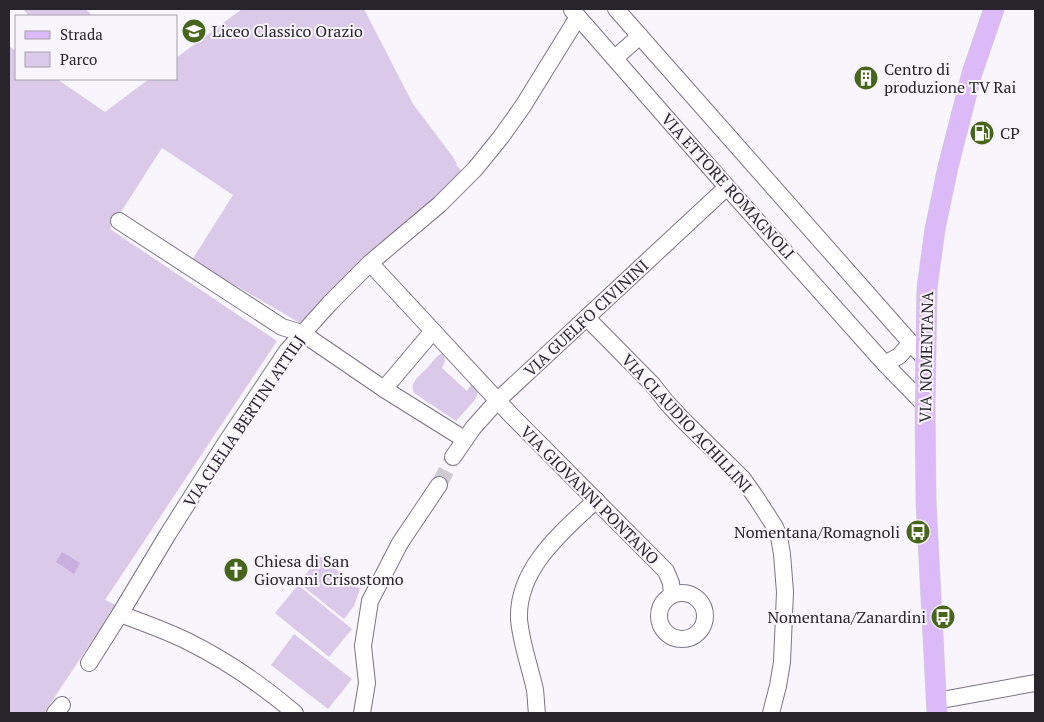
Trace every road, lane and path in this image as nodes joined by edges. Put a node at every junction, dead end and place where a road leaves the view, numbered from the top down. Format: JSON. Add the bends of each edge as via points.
{"nodes":[{"id":1,"x":616,"y":9,"type":"edge"},
{"id":2,"x":994,"y":9,"type":"edge"},
{"id":3,"x":574,"y":13,"type":"edge"},
{"id":4,"x":640,"y":36,"type":"junction"},
{"id":5,"x":615,"y":58,"type":"junction"},
{"id":6,"x":727,"y":187,"type":"junction"},
{"id":7,"x":119,"y":220,"type":"dead end"},
{"id":8,"x":370,"y":263,"type":"junction"},
{"id":9,"x":587,"y":318,"type":"junction"},
{"id":10,"x":433,"y":331,"type":"junction"},
{"id":11,"x":302,"y":334,"type":"junction"},
{"id":12,"x":911,"y":343,"type":"junction"},
{"id":13,"x":926,"y":360,"type":"junction"},
{"id":14,"x":885,"y":364,"type":"junction"},
{"id":15,"x":384,"y":389,"type":"junction"},
{"id":16,"x":498,"y":400,"type":"junction"},
{"id":17,"x":924,"y":405,"type":"junction"},
{"id":18,"x":464,"y":440,"type":"junction"},
{"id":19,"x":453,"y":457,"type":"tunnel mouth"},
{"id":20,"x":439,"y":485,"type":"tunnel mouth"},
{"id":21,"x":596,"y":500,"type":"junction"},
{"id":22,"x":672,"y":595,"type":"dead end"},
{"id":23,"x":120,"y":614,"type":"junction"},
{"id":24,"x":89,"y":663,"type":"dead end"},
{"id":25,"x":1035,"y":683,"type":"edge"},
{"id":26,"x":936,"y":707,"type":"edge"},
{"id":27,"x":294,"y":713,"type":"edge"},
{"id":28,"x":362,"y":713,"type":"edge"},
{"id":29,"x":537,"y":713,"type":"edge"},
{"id":30,"x":771,"y":713,"type":"edge"}],
"edges":[{"from":1,"to":4,"type":"street","name":"VIA ETTORE ROMAGNOLI"},
{"from":2,"to":13,"type":"main road","name":"VIA NOMENTANA","via":[[967,91],[931,251]]},
{"from":3,"to":5,"type":"street","name":"VIA ETTORE ROMAGNOLI"},
{"from":3,"to":8,"type":"street","name":"VIA CLELIA BERTINI ATTILJ","via":[[528,99],[476,169]]},
{"from":4,"to":5,"type":"street"},
{"from":4,"to":12,"type":"street","name":"VIA ETTORE ROMAGNOLI"},
{"from":5,"to":6,"type":"street","name":"VIA ETTORE ROMAGNOLI"},
{"from":6,"to":9,"type":"street","name":"VIA GUELFO CIVININI"},
{"from":6,"to":14,"type":"street","name":"VIA ETTORE ROMAGNOLI"},
{"from":7,"to":11,"type":"street","via":[[282,327]]},
{"from":8,"to":10,"type":"street","name":"VIA GIOVANNI PONTANO"},
{"from":8,"to":11,"type":"street","name":"VIA CLELIA BERTINI ATTILJ"},
{"from":9,"to":16,"type":"street","name":"VIA GUELFO CIVININI"},
{"from":9,"to":30,"type":"street","name":"VIA CLAUDIO ACHILLINI","via":[[743,479],[775,527],[782,554],[785,592],[782,662]]},
{"from":10,"to":15,"type":"street"},
{"from":10,"to":16,"type":"street","name":"VIA GIOVANNI PONTANO"},
{"from":11,"to":15,"type":"street"},
{"from":11,"to":23,"type":"street","name":"VIA CLELIA BERTINI ATTILJ","via":[[225,444]]},
{"from":12,"to":13,"type":"street","name":"VIA ETTORE ROMAGNOLI"},
{"from":12,"to":14,"type":"street","via":[[899,356]]},
{"from":13,"to":17,"type":"main road","name":"VIA NOMENTANA"},
{"from":14,"to":17,"type":"street","name":"VIA ETTORE ROMAGNOLI"},
{"from":15,"to":18,"type":"street"},
{"from":16,"to":18,"type":"street","name":"VIA GUELFO CIVININI"},
{"from":16,"to":21,"type":"street","name":"VIA GIOVANNI PONTANO"},
{"from":17,"to":26,"type":"main road","name":"VIA NOMENTANA"},
{"from":18,"to":19,"type":"street","name":"VIA GUELFO CIVININI"},
{"from":20,"to":28,"type":"street","via":[[400,543],[370,601],[364,646],[367,683]]},
{"from":21,"to":22,"type":"street","name":"VIA GIOVANNI PONTANO","via":[[666,571]]},
{"from":21,"to":29,"type":"street","via":[[547,549],[529,575],[524,589],[519,620]]},
{"from":23,"to":24,"type":"street","name":"VIA CLELIA BERTINI ATTILJ"},
{"from":23,"to":27,"type":"street","via":[[195,645],[276,697]]},
{"from":25,"to":26,"type":"street"}]}
